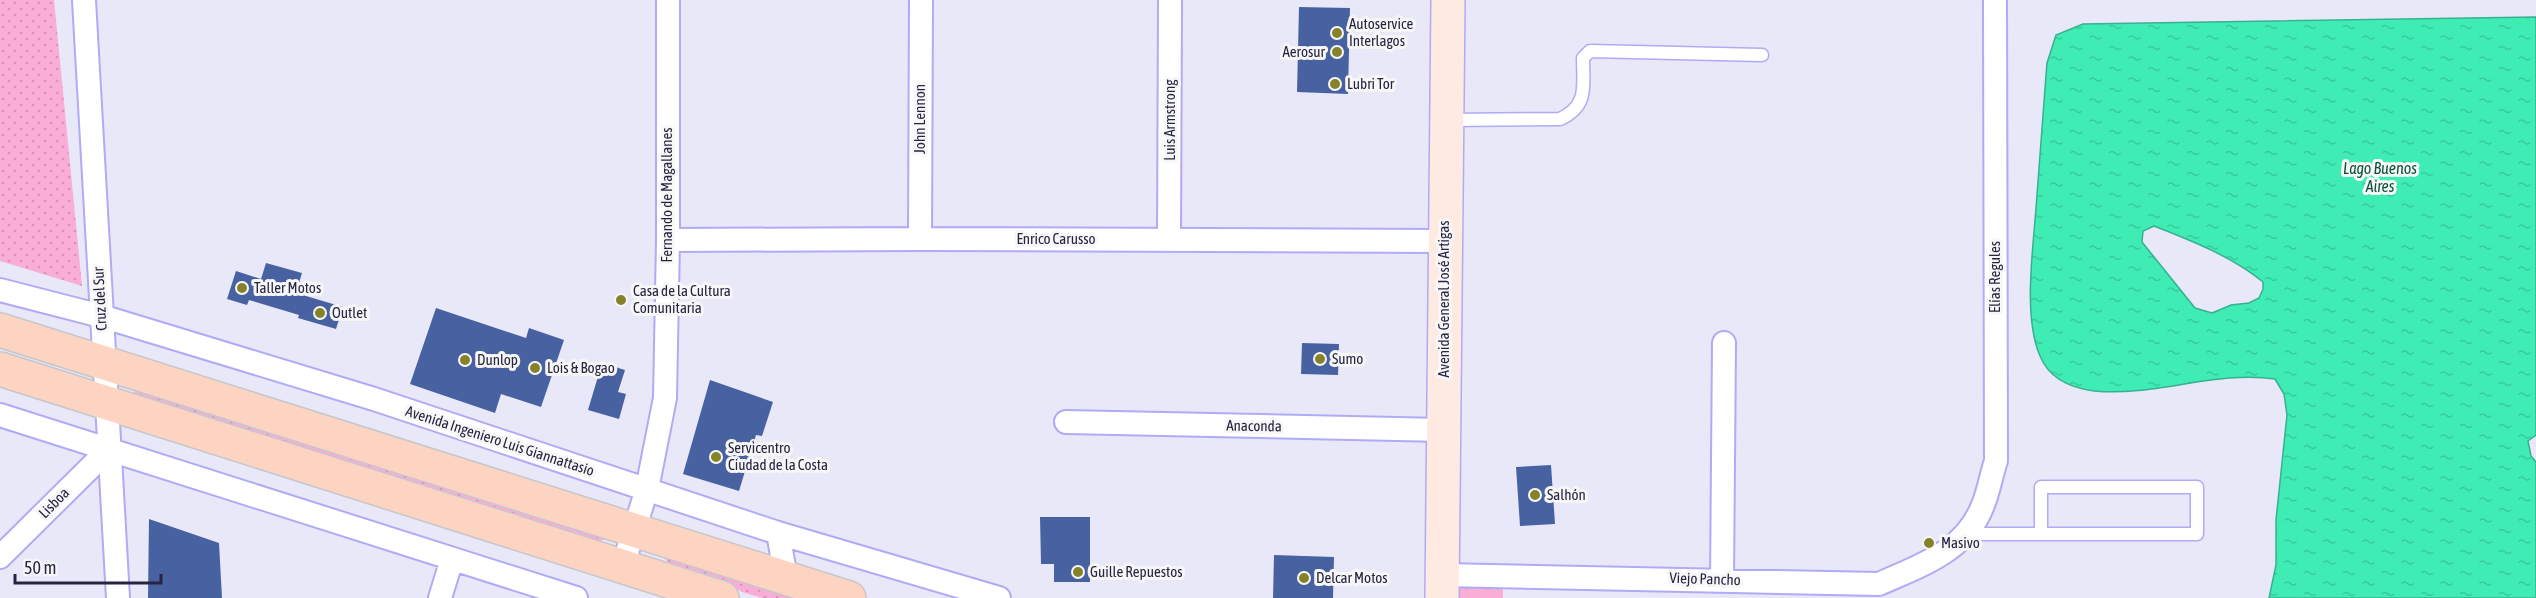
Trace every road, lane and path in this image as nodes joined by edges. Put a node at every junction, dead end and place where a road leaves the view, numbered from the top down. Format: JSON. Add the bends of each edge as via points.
{"nodes":[{"id":1,"x":84,"y":0,"type":"edge"},
{"id":2,"x":668,"y":0,"type":"edge"},
{"id":3,"x":921,"y":0,"type":"edge"},
{"id":4,"x":1170,"y":0,"type":"edge"},
{"id":5,"x":1448,"y":0,"type":"edge"},
{"id":6,"x":1995,"y":0,"type":"edge"},
{"id":7,"x":1762,"y":55,"type":"dead end"},
{"id":8,"x":1446,"y":120,"type":"junction"},
{"id":9,"x":920,"y":239,"type":"junction"},
{"id":10,"x":1169,"y":239,"type":"junction"},
{"id":11,"x":668,"y":240,"type":"junction"},
{"id":12,"x":1444,"y":241,"type":"junction"},
{"id":13,"x":0,"y":290,"type":"edge"},
{"id":14,"x":101,"y":316,"type":"junction"},
{"id":15,"x":0,"y":330,"type":"edge"},
{"id":16,"x":1724,"y":343,"type":"dead end"},
{"id":17,"x":104,"y":362,"type":"junction"},
{"id":18,"x":0,"y":369,"type":"edge"},
{"id":19,"x":107,"y":403,"type":"junction"},
{"id":20,"x":0,"y":415,"type":"edge"},
{"id":21,"x":1066,"y":422,"type":"dead end"},
{"id":22,"x":1443,"y":430,"type":"junction"},
{"id":23,"x":109,"y":449,"type":"junction"},
{"id":24,"x":647,"y":489,"type":"junction"},
{"id":25,"x":634,"y":530,"type":"junction"},
{"id":26,"x":778,"y":533,"type":"junction"},
{"id":27,"x":2041,"y":534,"type":"junction"},
{"id":28,"x":1963,"y":539,"type":"junction"},
{"id":29,"x":0,"y":557,"type":"edge"},
{"id":30,"x":452,"y":559,"type":"junction"},
{"id":31,"x":623,"y":565,"type":"junction"},
{"id":32,"x":786,"y":578,"type":"junction"},
{"id":33,"x":1722,"y":580,"type":"junction"},
{"id":34,"x":1442,"y":586,"type":"edge"},
{"id":35,"x":118,"y":598,"type":"edge"},
{"id":36,"x":440,"y":598,"type":"edge"},
{"id":37,"x":576,"y":598,"type":"edge"},
{"id":38,"x":722,"y":598,"type":"edge"},
{"id":39,"x":849,"y":598,"type":"edge"},
{"id":40,"x":999,"y":598,"type":"edge"}],
"edges":[{"from":1,"to":14,"type":"street","name":"Cruz del Sur"},
{"from":2,"to":11,"type":"street","name":"Fernando de Magallanes"},
{"from":3,"to":9,"type":"street","name":"John Lennon"},
{"from":4,"to":10,"type":"street","name":"Luis Armstrong"},
{"from":5,"to":8,"type":"street","name":"Avenida General José Artigas"},
{"from":6,"to":28,"type":"street","name":"Elías Regules","via":[[1996,461],[1983,506]]},
{"from":7,"to":8,"type":"lane","via":[[1590,51],[1583,58],[1582,99],[1572,113],[1560,119]]},
{"from":8,"to":12,"type":"street","name":"Avenida General José Artigas"},
{"from":9,"to":10,"type":"street","name":"Enrico Carusso"},
{"from":9,"to":11,"type":"street","name":"Enrico Carusso"},
{"from":10,"to":12,"type":"street","name":"Enrico Carusso"},
{"from":11,"to":24,"type":"street","name":"Fernando de Magallanes","via":[[665,398]]},
{"from":12,"to":22,"type":"street","name":"Avenida General José Artigas"},
{"from":13,"to":14,"type":"street","name":"Avenida Ingeniero Luis Giannattasio"},
{"from":14,"to":17,"type":"street","name":"Cruz del Sur"},
{"from":14,"to":24,"type":"street","name":"Avenida Ingeniero Luis Giannattasio","via":[[374,399]]},
{"from":15,"to":17,"type":"main road"},
{"from":16,"to":33,"type":"street"},
{"from":17,"to":19,"type":"street","name":"Cruz del Sur"},
{"from":17,"to":25,"type":"main road"},
{"from":18,"to":19,"type":"main road"},
{"from":19,"to":23,"type":"street","name":"Cruz del Sur"},
{"from":19,"to":31,"type":"main road"},
{"from":20,"to":23,"type":"street"},
{"from":21,"to":22,"type":"street","name":"Anaconda"},
{"from":22,"to":34,"type":"street","name":"Avenida General José Artigas"},
{"from":23,"to":29,"type":"street","name":"Lisboa"},
{"from":23,"to":30,"type":"street"},
{"from":23,"to":35,"type":"street","name":"Cruz del Sur"},
{"from":24,"to":25,"type":"street","name":"Fernando de Magallanes"},
{"from":24,"to":26,"type":"street","name":"Avenida Ingeniero Luis Giannattasio"},
{"from":25,"to":31,"type":"street","name":"Fernando de Magallanes"},
{"from":25,"to":32,"type":"main road"},
{"from":26,"to":32,"type":"street"},
{"from":26,"to":40,"type":"street","name":"Avenida Ingeniero Luis Giannattasio"},
{"from":27,"to":27,"type":"lane","via":[[2197,534],[2197,487],[2041,487]]},
{"from":27,"to":28,"type":"lane"},
{"from":28,"to":33,"type":"street","name":"Viejo Pancho","via":[[1929,562],[1880,584]]},
{"from":30,"to":36,"type":"street"},
{"from":30,"to":37,"type":"street"},
{"from":31,"to":38,"type":"main road"},
{"from":32,"to":39,"type":"main road"},
{"from":33,"to":34,"type":"street","name":"Viejo Pancho"}]}
